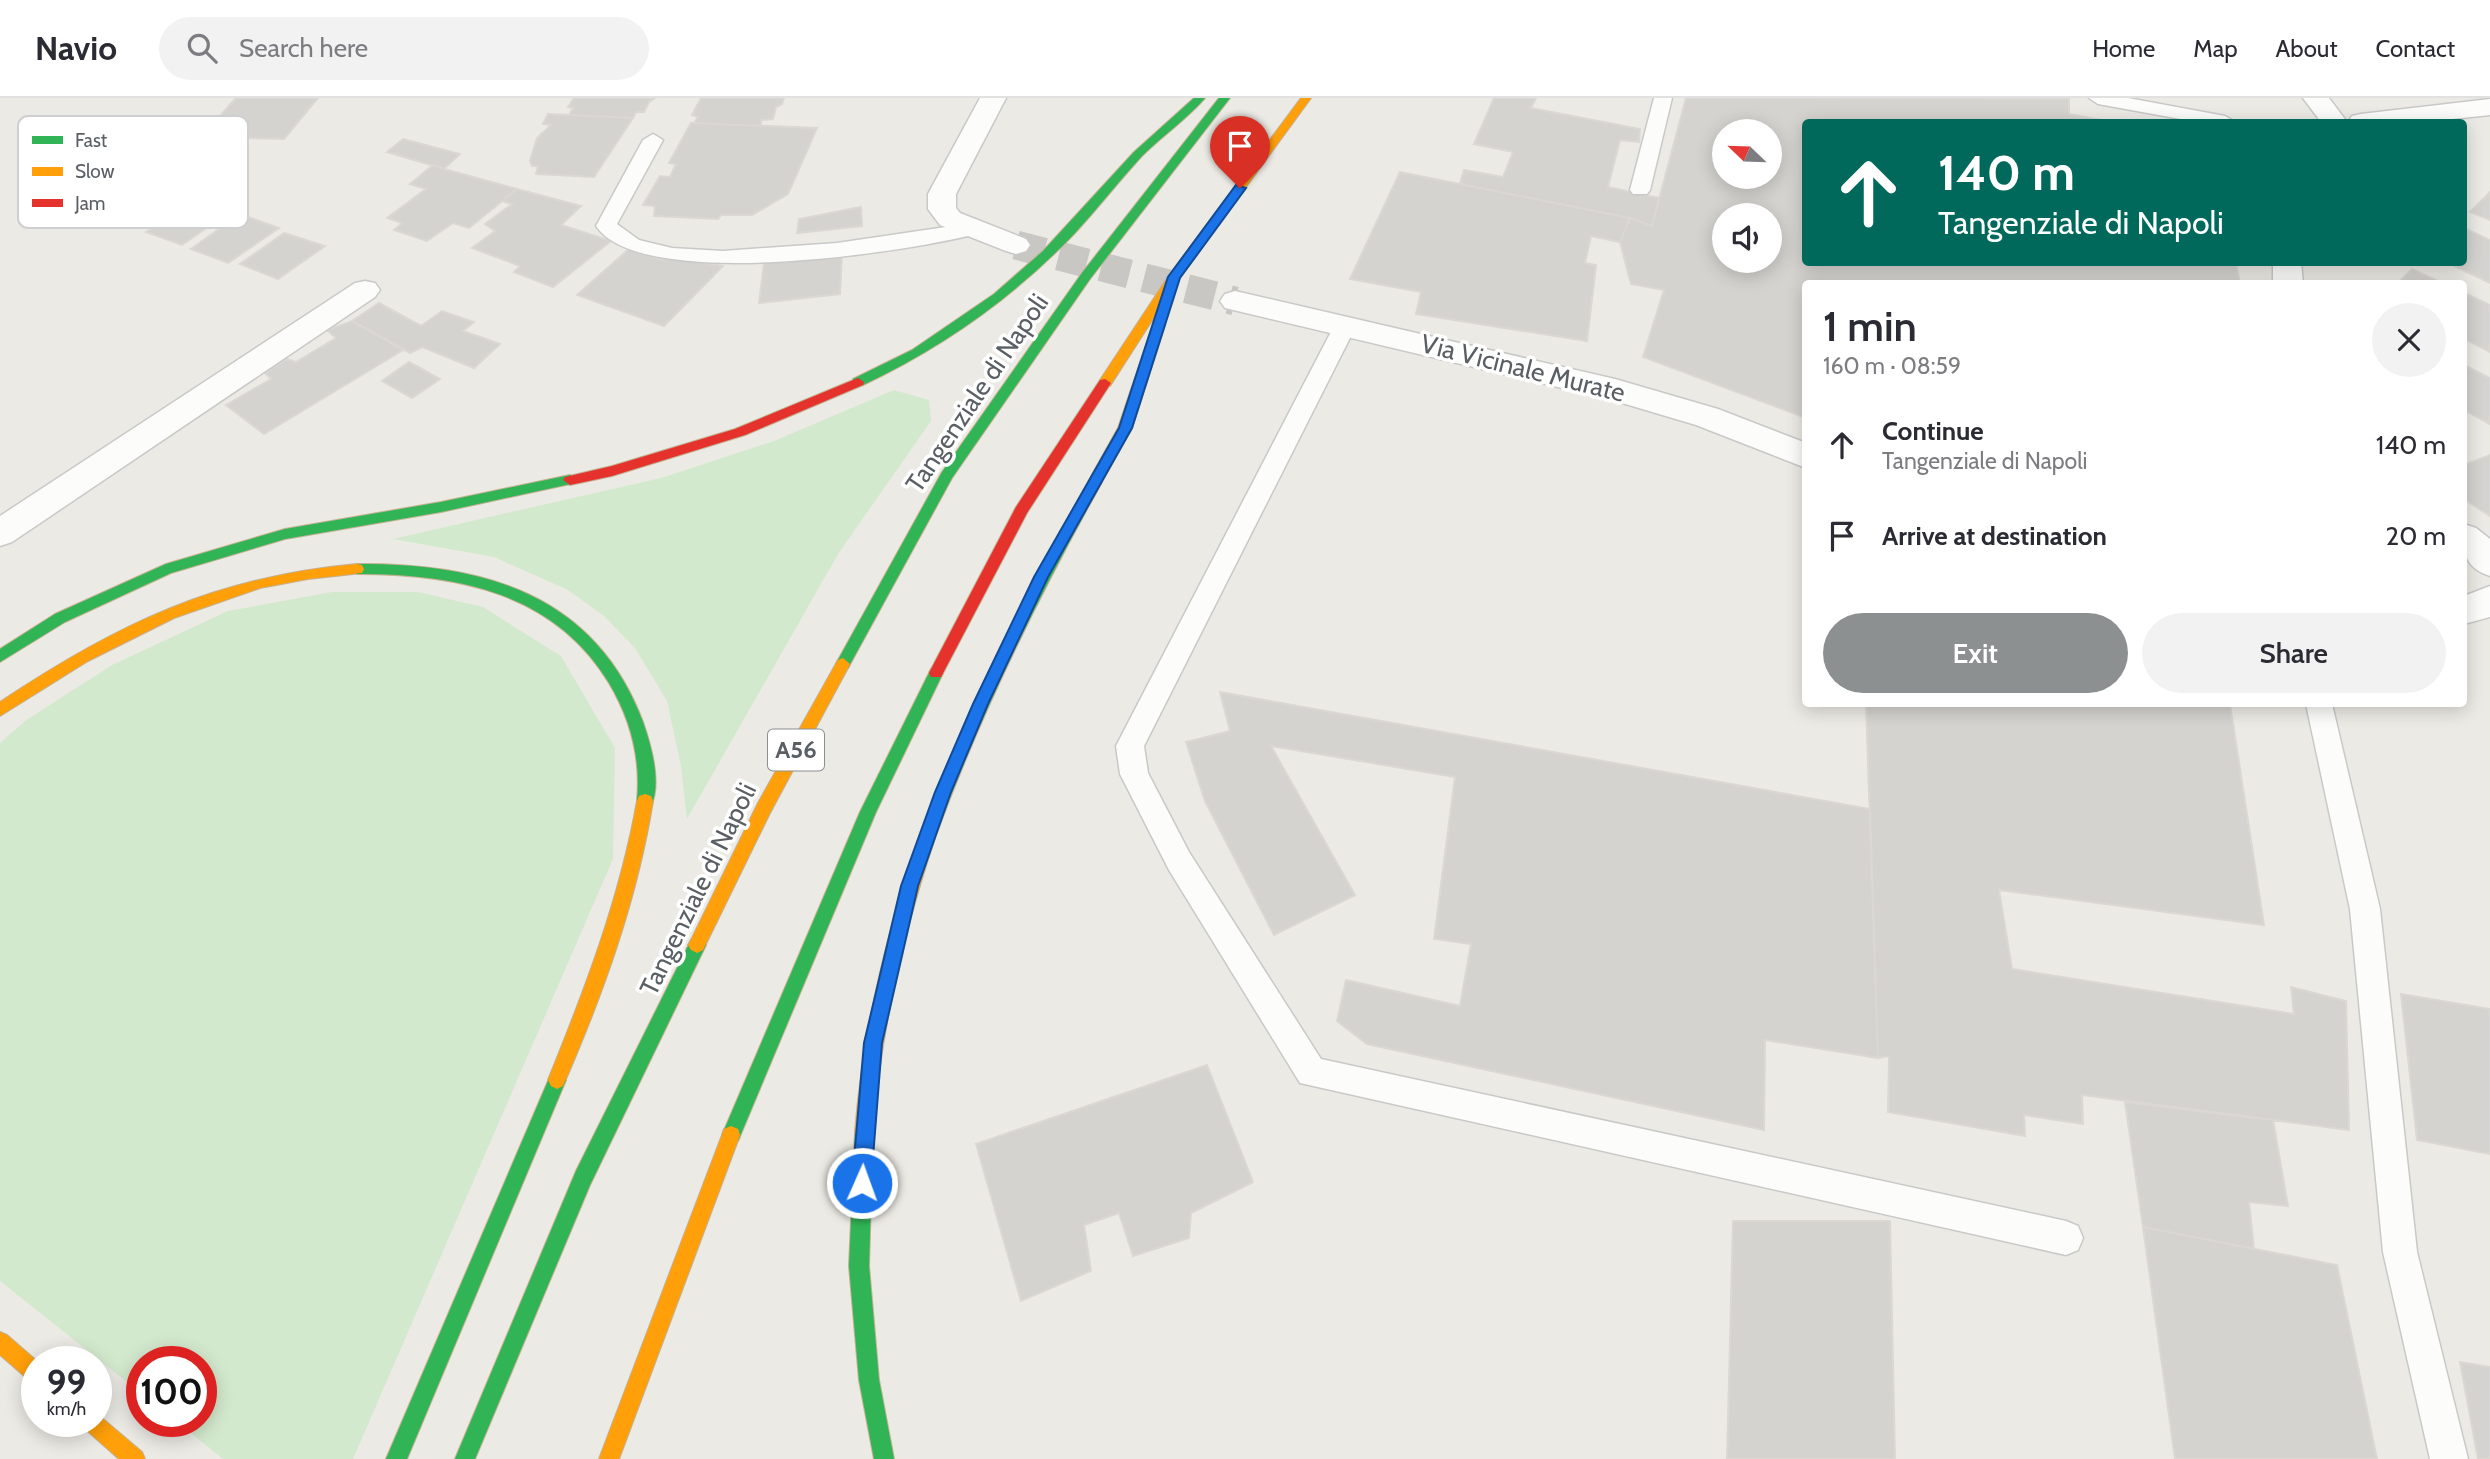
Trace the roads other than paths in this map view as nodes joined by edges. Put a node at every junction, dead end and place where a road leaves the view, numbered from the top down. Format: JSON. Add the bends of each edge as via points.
{"nodes":[{"id":1,"x":993,"y":98,"type":"edge"},
{"id":2,"x":1200,"y":98,"type":"edge"},
{"id":3,"x":1225,"y":98,"type":"edge"},
{"id":4,"x":1306,"y":98,"type":"edge"},
{"id":5,"x":1663,"y":98,"type":"edge"},
{"id":6,"x":2098,"y":98,"type":"edge"},
{"id":7,"x":2316,"y":98,"type":"edge"},
{"id":8,"x":2490,"y":107,"type":"edge"},
{"id":9,"x":2209,"y":119,"type":"edge"},
{"id":10,"x":2332,"y":119,"type":"edge"},
{"id":11,"x":2387,"y":119,"type":"edge"},
{"id":12,"x":653,"y":140,"type":"dead end"},
{"id":13,"x":1640,"y":190,"type":"dead end"},
{"id":14,"x":973,"y":229,"type":"junction"},
{"id":15,"x":1016,"y":245,"type":"tunnel mouth"},
{"id":16,"x":1174,"y":277,"type":"junction"},
{"id":17,"x":365,"y":290,"type":"dead end"},
{"id":18,"x":1235,"y":301,"type":"tunnel mouth"},
{"id":19,"x":1345,"y":326,"type":"junction"},
{"id":20,"x":1802,"y":454,"type":"edge"},
{"id":21,"x":0,"y":533,"type":"edge"},
{"id":22,"x":2467,"y":539,"type":"edge"},
{"id":23,"x":2490,"y":563,"type":"edge"},
{"id":24,"x":0,"y":656,"type":"edge"},
{"id":25,"x":2320,"y":707,"type":"edge"},
{"id":26,"x":0,"y":710,"type":"edge"},
{"id":27,"x":2066,"y":1238,"type":"dead end"},
{"id":28,"x":0,"y":1342,"type":"edge"},
{"id":29,"x":21,"y":1360,"type":"edge"},
{"id":30,"x":110,"y":1437,"type":"edge"},
{"id":31,"x":135,"y":1459,"type":"edge"},
{"id":32,"x":396,"y":1459,"type":"edge"},
{"id":33,"x":465,"y":1459,"type":"edge"},
{"id":34,"x":609,"y":1459,"type":"edge"},
{"id":35,"x":884,"y":1459,"type":"edge"},
{"id":36,"x":2449,"y":1459,"type":"edge"}],
"edges":[{"from":1,"to":14,"type":"street","via":[[942,194],[942,209],[950,219]]},
{"from":2,"to":24,"type":"highway","via":[[1147,145],[1068,233],[998,296],[943,336],[881,372],[740,432],[612,471],[285,534],[166,569],[60,618]]},
{"from":3,"to":33,"type":"highway","name":"Tangenziale di Napoli","number":"A56","via":[[1086,276],[941,487],[764,808],[601,1141]]},
{"from":4,"to":16,"type":"highway"},
{"from":5,"to":13,"type":"lane"},
{"from":6,"to":9,"type":"lane"},
{"from":7,"to":10,"type":"street"},
{"from":8,"to":11,"type":"street"},
{"from":12,"to":14,"type":"lane","via":[[606,226],[629,245],[728,258]]},
{"from":14,"to":15,"type":"street"},
{"from":16,"to":34,"type":"highway","via":[[1021,511],[868,812],[739,1112]]},
{"from":16,"to":35,"type":"highway","via":[[1125,428],[1041,577],[943,792],[910,886],[892,956],[873,1043],[864,1128],[859,1266],[869,1380]]},
{"from":17,"to":21,"type":"street"},
{"from":18,"to":19,"type":"street","name":"Via Vicinale Murate"},
{"from":19,"to":20,"type":"street","name":"Via Vicinale Murate","via":[[1652,400]]},
{"from":19,"to":27,"type":"lane","via":[[1130,746],[1134,774],[1179,861],[1311,1072]]},
{"from":22,"to":23,"type":"street"},
{"from":25,"to":36,"type":"lane","via":[[2365,909],[2400,1252]]},
{"from":26,"to":32,"type":"highway","via":[[50,673],[135,627],[204,598],[339,569],[404,567],[471,579],[557,618],[584,639],[629,707],[645,749],[648,799],[619,920],[575,1036]]},
{"from":28,"to":29,"type":"highway"},
{"from":30,"to":31,"type":"highway"}]}
